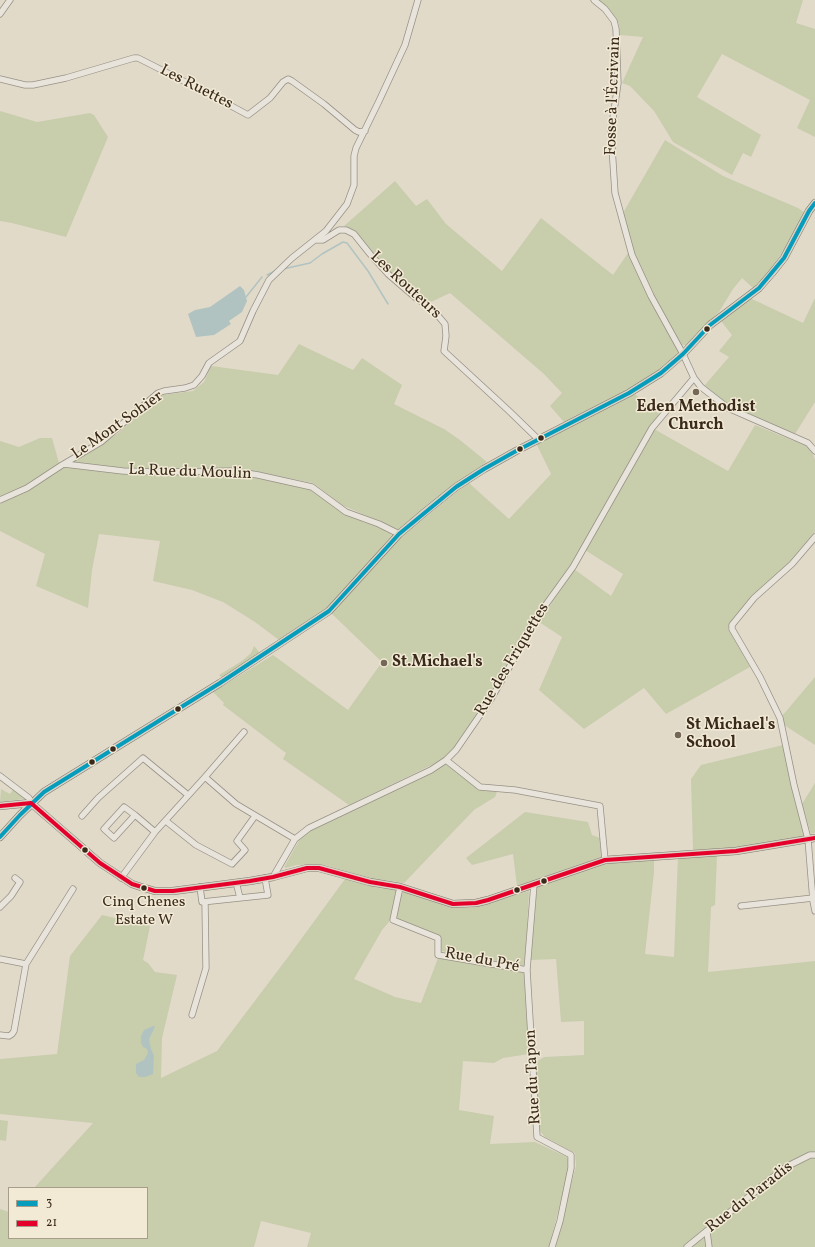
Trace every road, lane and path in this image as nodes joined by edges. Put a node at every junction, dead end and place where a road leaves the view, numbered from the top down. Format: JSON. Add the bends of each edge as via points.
{"nodes":[{"id":1,"x":10,"y":0,"type":"edge"},
{"id":2,"x":418,"y":0,"type":"edge"},
{"id":3,"x":594,"y":0,"type":"edge"},
{"id":4,"x":0,"y":14,"type":"edge"},
{"id":5,"x":0,"y":79,"type":"edge"},
{"id":6,"x":365,"y":131,"type":"junction"},
{"id":7,"x":815,"y":202,"type":"edge"},
{"id":8,"x":316,"y":240,"type":"junction"},
{"id":9,"x":683,"y":354,"type":"junction"},
{"id":10,"x":694,"y":378,"type":"junction"},
{"id":11,"x":538,"y":439,"type":"junction"},
{"id":12,"x":815,"y":451,"type":"edge"},
{"id":13,"x":64,"y":464,"type":"junction"},
{"id":14,"x":0,"y":500,"type":"edge"},
{"id":15,"x":399,"y":534,"type":"junction"},
{"id":16,"x":815,"y":537,"type":"edge"},
{"id":17,"x":244,"y":732,"type":"dead end"},
{"id":18,"x":446,"y":760,"type":"junction"},
{"id":19,"x":0,"y":776,"type":"edge"},
{"id":20,"x":205,"y":777,"type":"junction"},
{"id":21,"x":188,"y":795,"type":"junction"},
{"id":22,"x":31,"y":803,"type":"junction"},
{"id":23,"x":13,"y":804,"type":"junction"},
{"id":24,"x":0,"y":806,"type":"edge"},
{"id":25,"x":20,"y":815,"type":"junction"},
{"id":26,"x":134,"y":815,"type":"junction"},
{"id":27,"x":82,"y":816,"type":"dead end"},
{"id":28,"x":255,"y":816,"type":"junction"},
{"id":29,"x":166,"y":821,"type":"junction"},
{"id":30,"x":155,"y":832,"type":"junction"},
{"id":31,"x":0,"y":837,"type":"edge"},
{"id":32,"x":812,"y":838,"type":"edge"},
{"id":33,"x":295,"y":839,"type":"junction"},
{"id":34,"x":605,"y":860,"type":"junction"},
{"id":35,"x":273,"y":877,"type":"junction"},
{"id":36,"x":15,"y":878,"type":"dead end"},
{"id":37,"x":121,"y":878,"type":"junction"},
{"id":38,"x":265,"y":878,"type":"junction"},
{"id":39,"x":534,"y":884,"type":"junction"},
{"id":40,"x":237,"y":886,"type":"dead end"},
{"id":41,"x":200,"y":887,"type":"junction"},
{"id":42,"x":400,"y":887,"type":"junction"},
{"id":43,"x":73,"y":889,"type":"dead end"},
{"id":44,"x":240,"y":898,"type":"junction"},
{"id":45,"x":813,"y":898,"type":"junction"},
{"id":46,"x":205,"y":902,"type":"junction"},
{"id":47,"x":741,"y":906,"type":"dead end"},
{"id":48,"x":0,"y":908,"type":"edge"},
{"id":49,"x":815,"y":911,"type":"edge"},
{"id":50,"x":0,"y":959,"type":"edge"},
{"id":51,"x":26,"y":964,"type":"junction"},
{"id":52,"x":527,"y":970,"type":"junction"},
{"id":53,"x":192,"y":1015,"type":"dead end"},
{"id":54,"x":0,"y":1034,"type":"edge"},
{"id":55,"x":815,"y":1155,"type":"edge"},
{"id":56,"x":707,"y":1232,"type":"junction"},
{"id":57,"x":552,"y":1247,"type":"edge"},
{"id":58,"x":687,"y":1247,"type":"edge"},
{"id":59,"x":709,"y":1247,"type":"edge"}],
"edges":[{"from":1,"to":4,"type":"street"},
{"from":2,"to":6,"type":"street","via":[[405,45]]},
{"from":3,"to":9,"type":"street","name":"Fosse à l'Écrivain","via":[[605,8],[616,29],[618,83],[611,132],[615,193],[632,255]]},
{"from":5,"to":6,"type":"street","name":"Les Ruettes","via":[[33,85],[138,58],[248,115],[270,98],[288,79],[355,130]]},
{"from":6,"to":8,"type":"street","via":[[354,156],[354,185],[347,204]]},
{"from":7,"to":9,"type":"main road","via":[[784,258],[759,288],[710,325]]},
{"from":8,"to":11,"type":"street","name":"Les Routeurs","via":[[323,240],[339,230],[354,234],[388,274],[434,310],[445,324],[444,351]]},
{"from":8,"to":13,"type":"street","name":"Le Mont Sohier","via":[[269,280],[240,341],[209,363],[194,385],[158,393],[101,442]]},
{"from":9,"to":10,"type":"street","name":"Fosse à l'Écrivain"},
{"from":9,"to":11,"type":"main road","via":[[662,373],[629,393]]},
{"from":10,"to":12,"type":"street","name":"Fosse à l'Écrivain","via":[[701,387],[728,408],[808,443]]},
{"from":10,"to":18,"type":"street","name":"Rue des Friquettes","via":[[652,428],[573,567],[542,610],[491,699],[456,750]]},
{"from":11,"to":15,"type":"main road","via":[[456,487]]},
{"from":13,"to":14,"type":"street","name":"Le Mont Sohier","via":[[27,488]]},
{"from":13,"to":15,"type":"street","name":"La Rue du Moulin","via":[[123,471],[234,471],[258,475],[312,487],[346,512]]},
{"from":15,"to":22,"type":"main road","via":[[337,603],[322,616],[220,683],[44,792]]},
{"from":16,"to":32,"type":"street","via":[[792,564],[754,598],[732,625],[780,718],[794,785]]},
{"from":17,"to":20,"type":"street"},
{"from":18,"to":33,"type":"street","name":"Rue des Friquettes","via":[[431,770],[309,828]]},
{"from":18,"to":34,"type":"street","via":[[480,787],[515,790],[600,806]]},
{"from":19,"to":22,"type":"street","via":[[29,798]]},
{"from":20,"to":21,"type":"street"},
{"from":20,"to":28,"type":"street","via":[[236,804]]},
{"from":21,"to":27,"type":"street","via":[[143,758],[98,798]]},
{"from":21,"to":29,"type":"street"},
{"from":22,"to":23,"type":"main road"},
{"from":22,"to":25,"type":"main road"},
{"from":22,"to":37,"type":"main road"},
{"from":23,"to":24,"type":"main road"},
{"from":23,"to":25,"type":"main road","via":[[19,806]]},
{"from":25,"to":31,"type":"main road"},
{"from":26,"to":26,"type":"street","via":[[114,838],[104,829],[124,807]]},
{"from":26,"to":30,"type":"street"},
{"from":28,"to":29,"type":"street","via":[[237,841],[244,850],[232,864],[196,845]]},
{"from":28,"to":33,"type":"street"},
{"from":29,"to":30,"type":"street"},
{"from":30,"to":37,"type":"street"},
{"from":32,"to":34,"type":"main road","via":[[736,851]]},
{"from":32,"to":45,"type":"street"},
{"from":33,"to":35,"type":"street","name":"Rue des Friquettes"},
{"from":34,"to":39,"type":"main road"},
{"from":35,"to":38,"type":"main road"},
{"from":35,"to":42,"type":"main road","via":[[307,868],[319,868]]},
{"from":36,"to":48,"type":"street","via":[[20,882]]},
{"from":37,"to":41,"type":"main road","via":[[155,891]]},
{"from":38,"to":41,"type":"main road"},
{"from":38,"to":44,"type":"street","via":[[268,895]]},
{"from":39,"to":42,"type":"main road","via":[[476,904],[453,904]]},
{"from":39,"to":52,"type":"street","name":"Rue du Tapon"},
{"from":40,"to":44,"type":"street"},
{"from":41,"to":46,"type":"street","via":[[202,902]]},
{"from":42,"to":52,"type":"street","name":"Rue du Pré","via":[[393,920],[438,938],[438,955]]},
{"from":43,"to":51,"type":"street"},
{"from":44,"to":46,"type":"street"},
{"from":45,"to":47,"type":"street"},
{"from":45,"to":49,"type":"street"},
{"from":46,"to":53,"type":"street","via":[[206,968]]},
{"from":50,"to":51,"type":"street"},
{"from":51,"to":54,"type":"street","via":[[14,1031],[9,1036]]},
{"from":52,"to":57,"type":"street","name":"Rue du Tapon","via":[[537,1137],[571,1155],[571,1168]]},
{"from":55,"to":56,"type":"street","name":"Rue du Paradis","via":[[786,1167]]},
{"from":56,"to":58,"type":"street","name":"Rue du Paradis"},
{"from":56,"to":59,"type":"street"}]}
